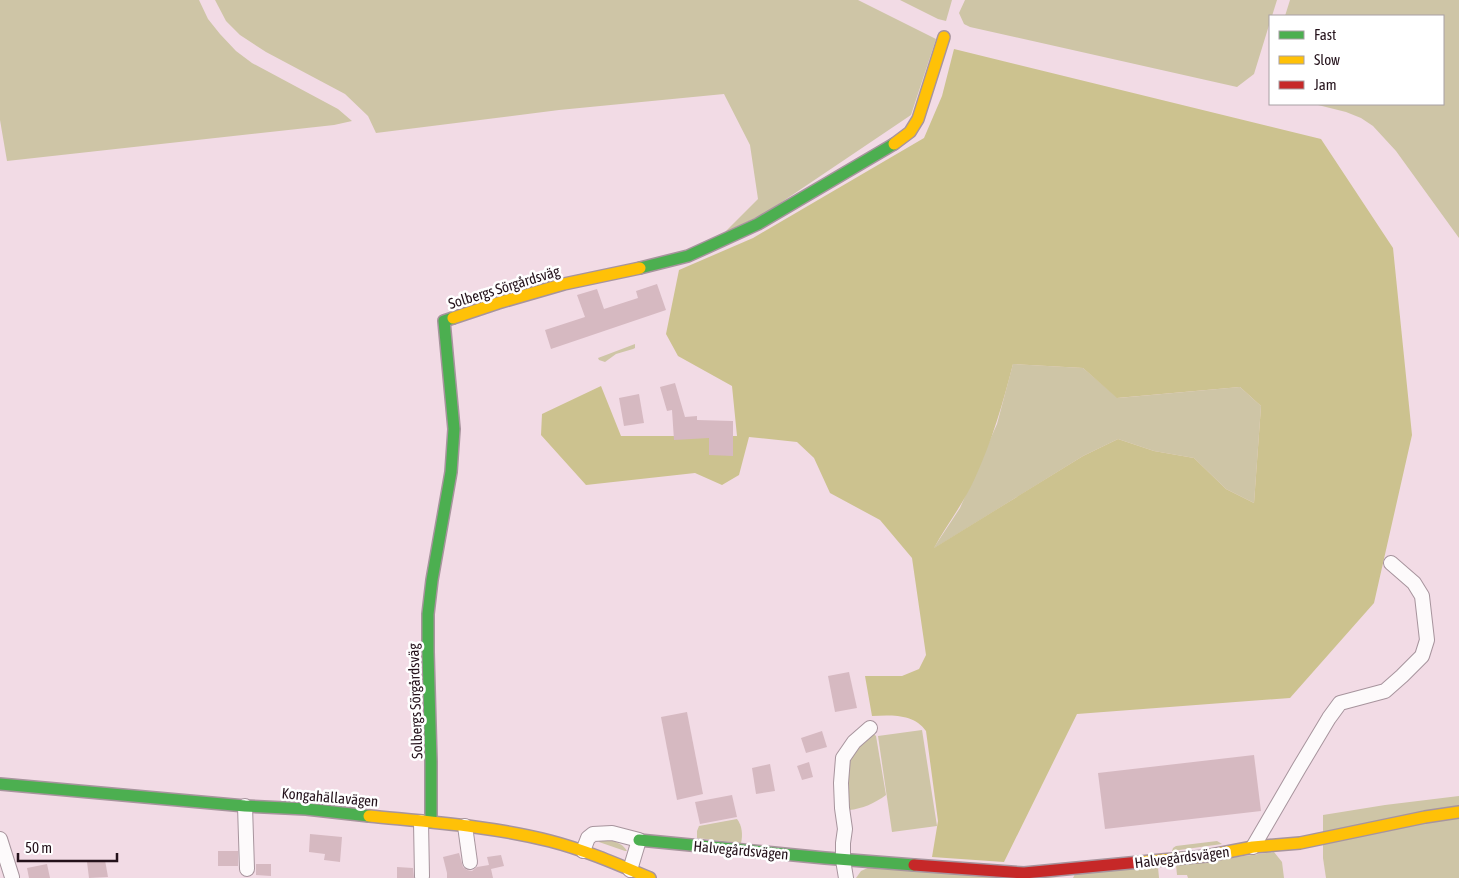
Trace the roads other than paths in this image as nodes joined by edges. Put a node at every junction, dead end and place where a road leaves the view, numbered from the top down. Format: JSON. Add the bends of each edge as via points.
{"nodes":[{"id":1,"x":944,"y":37,"type":"dead end"},
{"id":2,"x":1391,"y":563,"type":"dead end"},
{"id":3,"x":870,"y":728,"type":"dead end"},
{"id":4,"x":0,"y":784,"type":"edge"},
{"id":5,"x":245,"y":806,"type":"junction"},
{"id":6,"x":1459,"y":812,"type":"edge"},
{"id":7,"x":426,"y":822,"type":"junction"},
{"id":8,"x":465,"y":826,"type":"junction"},
{"id":9,"x":0,"y":839,"type":"edge"},
{"id":10,"x":639,"y":840,"type":"junction"},
{"id":11,"x":1253,"y":847,"type":"junction"},
{"id":12,"x":583,"y":852,"type":"junction"},
{"id":13,"x":843,"y":860,"type":"junction"},
{"id":14,"x":470,"y":862,"type":"dead end"},
{"id":15,"x":247,"y":869,"type":"dead end"},
{"id":16,"x":630,"y":870,"type":"junction"},
{"id":17,"x":422,"y":876,"type":"dead end"},
{"id":18,"x":12,"y":877,"type":"edge"},
{"id":19,"x":650,"y":878,"type":"edge"},
{"id":20,"x":846,"y":878,"type":"edge"}],
"edges":[{"from":1,"to":7,"type":"street","name":"Solbergs Sörgårdsväg","via":[[918,119],[910,132],[758,224],[688,256],[564,284],[444,321],[454,444],[429,610],[432,766]]},
{"from":2,"to":11,"type":"street","via":[[1414,583],[1422,596],[1427,640],[1422,656],[1385,691],[1340,703]]},
{"from":3,"to":13,"type":"street","via":[[854,742],[843,758]]},
{"from":4,"to":5,"type":"street","name":"Kongahällavägen"},
{"from":5,"to":7,"type":"street","name":"Kongahällavägen"},
{"from":5,"to":15,"type":"street"},
{"from":6,"to":11,"type":"street","name":"Halvegårdsvägen","via":[[1300,843]]},
{"from":7,"to":8,"type":"street","name":"Kongahällavägen"},
{"from":7,"to":17,"type":"street"},
{"from":8,"to":12,"type":"street","name":"Kongahällavägen","via":[[526,835]]},
{"from":8,"to":14,"type":"street"},
{"from":9,"to":18,"type":"street"},
{"from":10,"to":12,"type":"street","name":"Halvegårdsvägen","via":[[612,833],[593,834]]},
{"from":10,"to":13,"type":"street","name":"Halvegårdsvägen"},
{"from":10,"to":16,"type":"street"},
{"from":11,"to":13,"type":"street","name":"Halvegårdsvägen","via":[[1206,856],[1024,873]]},
{"from":12,"to":16,"type":"street","name":"Kongahällavägen"},
{"from":13,"to":20,"type":"street"},
{"from":16,"to":19,"type":"street","name":"Kongahällavägen"}]}
